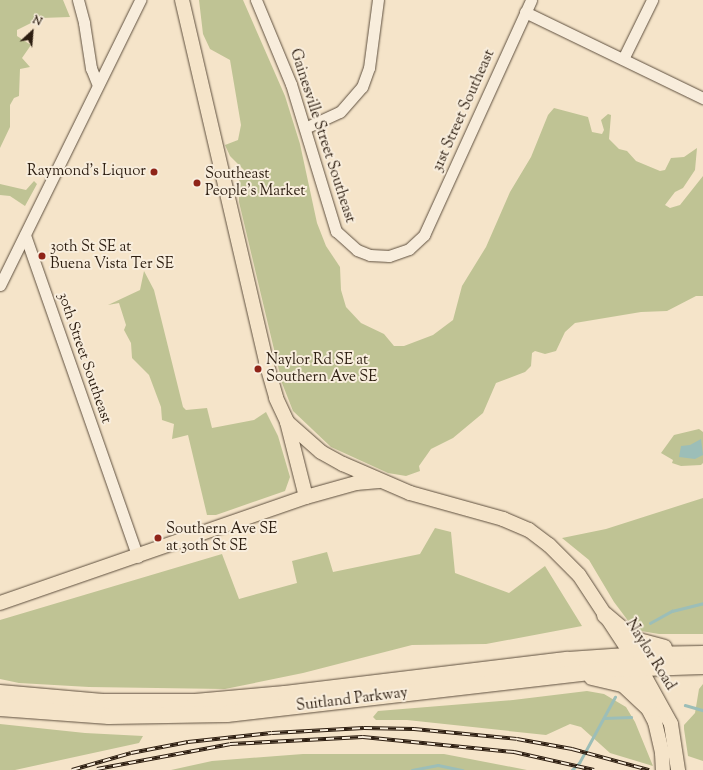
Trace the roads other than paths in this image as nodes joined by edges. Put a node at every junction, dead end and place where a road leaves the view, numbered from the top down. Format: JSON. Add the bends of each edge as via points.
{"nodes":[{"id":1,"x":78,"y":0,"type":"edge"},
{"id":2,"x":140,"y":0,"type":"edge"},
{"id":3,"x":182,"y":0,"type":"edge"},
{"id":4,"x":256,"y":0,"type":"edge"},
{"id":5,"x":378,"y":0,"type":"edge"},
{"id":6,"x":531,"y":0,"type":"edge"},
{"id":7,"x":652,"y":0,"type":"edge"},
{"id":8,"x":525,"y":12,"type":"junction"},
{"id":9,"x":623,"y":59,"type":"junction"},
{"id":10,"x":98,"y":85,"type":"junction"},
{"id":11,"x":703,"y":98,"type":"edge"},
{"id":12,"x":305,"y":128,"type":"junction"},
{"id":13,"x":25,"y":235,"type":"junction"},
{"id":14,"x":424,"y":235,"type":"joint"},
{"id":15,"x":0,"y":285,"type":"edge"},
{"id":16,"x":287,"y":422,"type":"junction"},
{"id":17,"x":383,"y":482,"type":"junction"},
{"id":18,"x":306,"y":497,"type":"junction"},
{"id":19,"x":138,"y":557,"type":"junction"},
{"id":20,"x":570,"y":569,"type":"junction"},
{"id":21,"x":0,"y":603,"type":"edge"},
{"id":22,"x":605,"y":615,"type":"junction"},
{"id":23,"x":630,"y":662,"type":"junction"},
{"id":24,"x":700,"y":662,"type":"edge"},
{"id":25,"x":561,"y":675,"type":"junction"},
{"id":26,"x":0,"y":693,"type":"edge"},
{"id":27,"x":0,"y":708,"type":"edge"},
{"id":28,"x":650,"y":708,"type":"junction"},
{"id":29,"x":663,"y":770,"type":"edge"},
{"id":30,"x":678,"y":770,"type":"edge"}],
"edges":[{"from":1,"to":10,"type":"street","via":[[91,68]]},
{"from":2,"to":10,"type":"street"},
{"from":3,"to":16,"type":"main road","via":[[266,362],[276,398]]},
{"from":4,"to":12,"type":"street","name":"Gainesville Street Southeast","via":[[284,65]]},
{"from":5,"to":12,"type":"street","via":[[369,68],[362,87],[340,112]]},
{"from":6,"to":8,"type":"street","name":"31st Street Southeast"},
{"from":7,"to":9,"type":"street"},
{"from":8,"to":9,"type":"street"},
{"from":8,"to":14,"type":"street","name":"31st Street Southeast"},
{"from":9,"to":11,"type":"street"},
{"from":10,"to":13,"type":"street"},
{"from":12,"to":14,"type":"street","name":"Gainesville Street Southeast","via":[[332,223],[349,245],[370,255],[389,256],[409,249]]},
{"from":13,"to":15,"type":"street"},
{"from":13,"to":19,"type":"street","name":"30th Street Southeast"},
{"from":16,"to":17,"type":"main road","name":"Naylor Road","via":[[322,452]]},
{"from":16,"to":18,"type":"main road"},
{"from":17,"to":18,"type":"main road","via":[[356,483]]},
{"from":17,"to":20,"type":"main road","name":"Naylor Road","via":[[410,493],[486,512],[518,525],[549,545]]},
{"from":18,"to":19,"type":"main road"},
{"from":19,"to":21,"type":"main road"},
{"from":20,"to":22,"type":"main road","name":"Naylor Road","via":[[578,575]]},
{"from":20,"to":23,"type":"main road","name":"Naylor Road","via":[[582,596]]},
{"from":22,"to":23,"type":"main road","name":"Naylor Road"},
{"from":22,"to":24,"type":"highway","via":[[639,642]]},
{"from":23,"to":24,"type":"highway","name":"Suitland Parkway"},
{"from":23,"to":25,"type":"highway","name":"Suitland Parkway"},
{"from":23,"to":26,"type":"highway","name":"Suitland Parkway","via":[[195,702],[103,702]]},
{"from":23,"to":28,"type":"main road","name":"Naylor Road"},
{"from":23,"to":30,"type":"main road","name":"Naylor Road","via":[[671,724]]},
{"from":25,"to":27,"type":"highway","name":"Suitland Parkway","via":[[227,714],[109,716]]},
{"from":25,"to":28,"type":"highway","via":[[605,678],[618,682],[634,692]]},
{"from":28,"to":29,"type":"main road","name":"Naylor Road","via":[[660,741]]}]}
